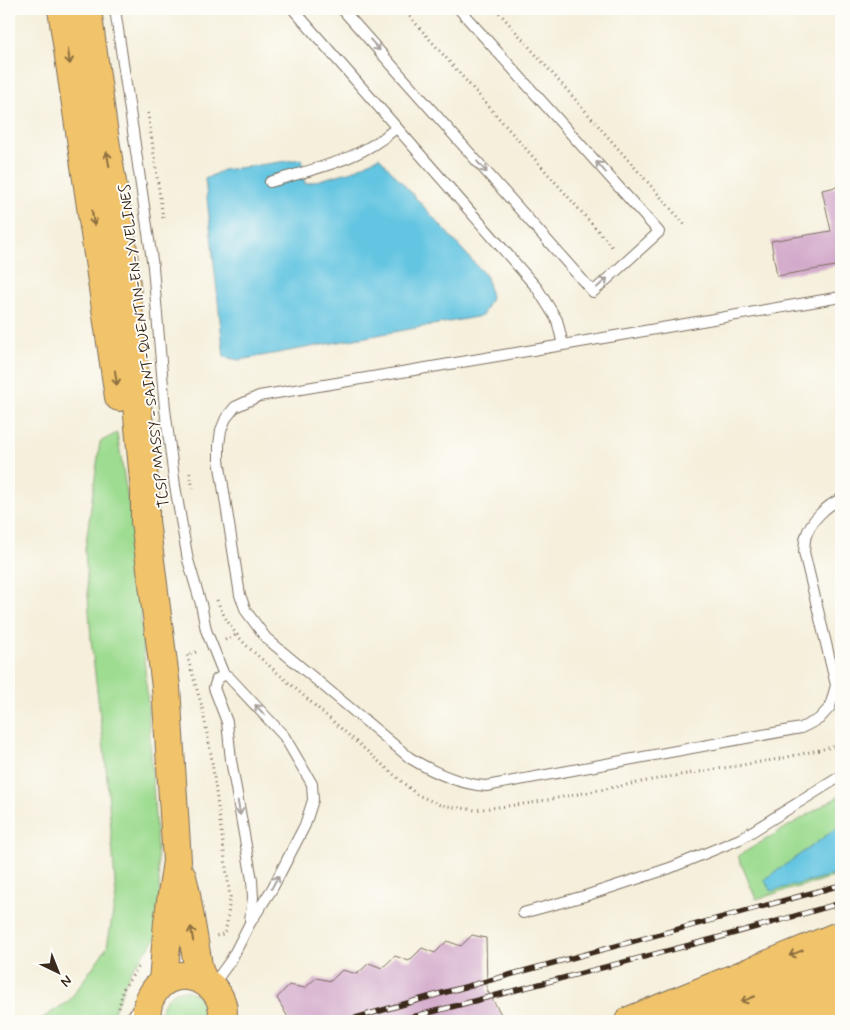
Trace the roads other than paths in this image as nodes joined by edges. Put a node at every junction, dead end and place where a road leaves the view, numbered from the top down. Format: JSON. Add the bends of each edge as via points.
{"nodes":[{"id":1,"x":62,"y":9,"type":"edge"},
{"id":2,"x":87,"y":9,"type":"edge"},
{"id":3,"x":115,"y":9,"type":"edge"},
{"id":4,"x":293,"y":9,"type":"edge"},
{"id":5,"x":342,"y":9,"type":"edge"},
{"id":6,"x":459,"y":9,"type":"edge"},
{"id":7,"x":396,"y":128,"type":"junction"},
{"id":8,"x":270,"y":182,"type":"dead end"},
{"id":9,"x":841,"y":297,"type":"edge"},
{"id":10,"x":563,"y":346,"type":"junction"},
{"id":11,"x":841,"y":499,"type":"edge"},
{"id":12,"x":145,"y":521,"type":"junction"},
{"id":13,"x":224,"y":675,"type":"junction"},
{"id":14,"x":841,"y":776,"type":"edge"},
{"id":15,"x":177,"y":862,"type":"junction"},
{"id":16,"x":523,"y":913,"type":"dead end"},
{"id":17,"x":250,"y":924,"type":"junction"},
{"id":18,"x":841,"y":935,"type":"edge"},
{"id":19,"x":841,"y":959,"type":"edge"},
{"id":20,"x":207,"y":984,"type":"junction"},
{"id":21,"x":841,"y":985,"type":"edge"},
{"id":22,"x":841,"y":1010,"type":"edge"},
{"id":23,"x":146,"y":1011,"type":"edge"},
{"id":24,"x":222,"y":1021,"type":"edge"},
{"id":25,"x":629,"y":1021,"type":"edge"},
{"id":26,"x":693,"y":1021,"type":"edge"},
{"id":27,"x":753,"y":1021,"type":"edge"},
{"id":28,"x":815,"y":1021,"type":"edge"}],
"edges":[{"from":1,"to":12,"type":"main road","one_way":true,"via":[[126,441]]},
{"from":12,"to":2,"type":"main road","one_way":true,"via":[[122,243]]},
{"from":3,"to":13,"type":"lane","name":"TCSP MASSY - SAINT-QUENTIN-EN-YVELINES","via":[[153,267],[175,486],[188,560],[206,630]]},
{"from":4,"to":7,"type":"lane"},
{"from":5,"to":6,"type":"lane","one_way":true,"via":[[593,292],[659,232]]},
{"from":7,"to":8,"type":"lane","via":[[381,142],[353,157]]},
{"from":7,"to":10,"type":"lane","via":[[537,288],[556,320]]},
{"from":9,"to":10,"type":"lane"},
{"from":10,"to":11,"type":"lane","via":[[259,396],[235,407],[221,430],[219,460],[240,596],[246,611],[266,638],[410,758],[428,769],[469,785],[486,786],[801,728],[819,719],[830,707],[836,684],[804,552],[806,536],[816,518],[830,504]]},
{"from":12,"to":15,"type":"main road","via":[[166,688]]},
{"from":13,"to":17,"type":"lane","one_way":true,"via":[[217,679],[214,688],[227,722],[252,880]]},
{"from":17,"to":13,"type":"lane","one_way":true,"via":[[305,825],[313,800],[312,784],[284,736]]},
{"from":14,"to":16,"type":"lane","via":[[740,839],[670,868]]},
{"from":20,"to":15,"type":"main road","one_way":true,"via":[[199,971],[185,889]]},
{"from":15,"to":23,"type":"main road","via":[[168,922]]},
{"from":17,"to":20,"type":"lane","via":[[218,980]]},
{"from":18,"to":25,"type":"main road","one_way":true},
{"from":19,"to":26,"type":"main road","one_way":true},
{"from":20,"to":23,"type":"main road","via":[[181,976]]},
{"from":20,"to":24,"type":"main road","via":[[221,1001]]},
{"from":21,"to":27,"type":"main road"},
{"from":22,"to":28,"type":"main road"}]}
